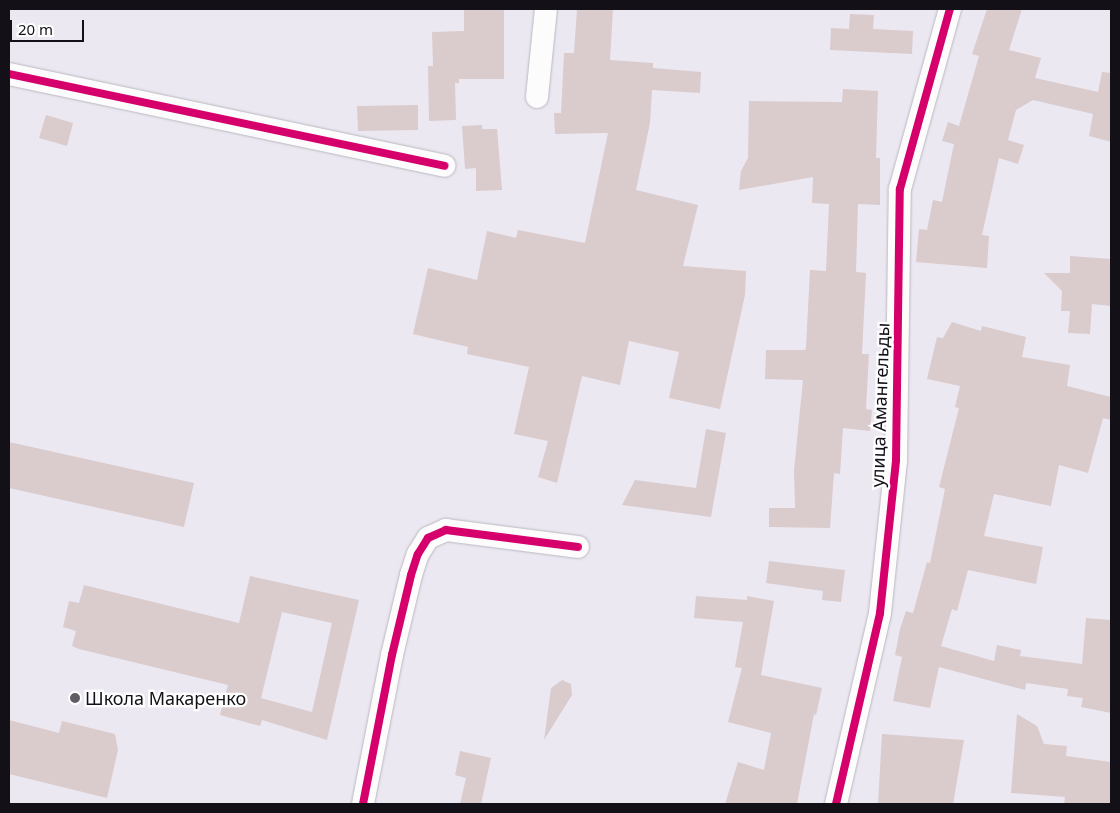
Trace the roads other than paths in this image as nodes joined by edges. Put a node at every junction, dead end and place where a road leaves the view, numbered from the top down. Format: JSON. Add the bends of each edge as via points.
{"nodes":[{"id":1,"x":546,"y":9,"type":"edge"},
{"id":2,"x":950,"y":9,"type":"edge"},
{"id":3,"x":9,"y":74,"type":"edge"},
{"id":4,"x":537,"y":97,"type":"dead end"},
{"id":5,"x":444,"y":166,"type":"dead end"},
{"id":6,"x":578,"y":546,"type":"dead end"},
{"id":7,"x":363,"y":804,"type":"edge"},
{"id":8,"x":836,"y":804,"type":"edge"}],
"edges":[{"from":1,"to":4,"type":"street"},
{"from":2,"to":8,"type":"street","name":"улица Амангельды","via":[[900,189],[896,460],[880,613]]},
{"from":3,"to":5,"type":"street"},
{"from":6,"to":7,"type":"street","via":[[446,530],[428,538],[418,554],[404,601]]}]}
